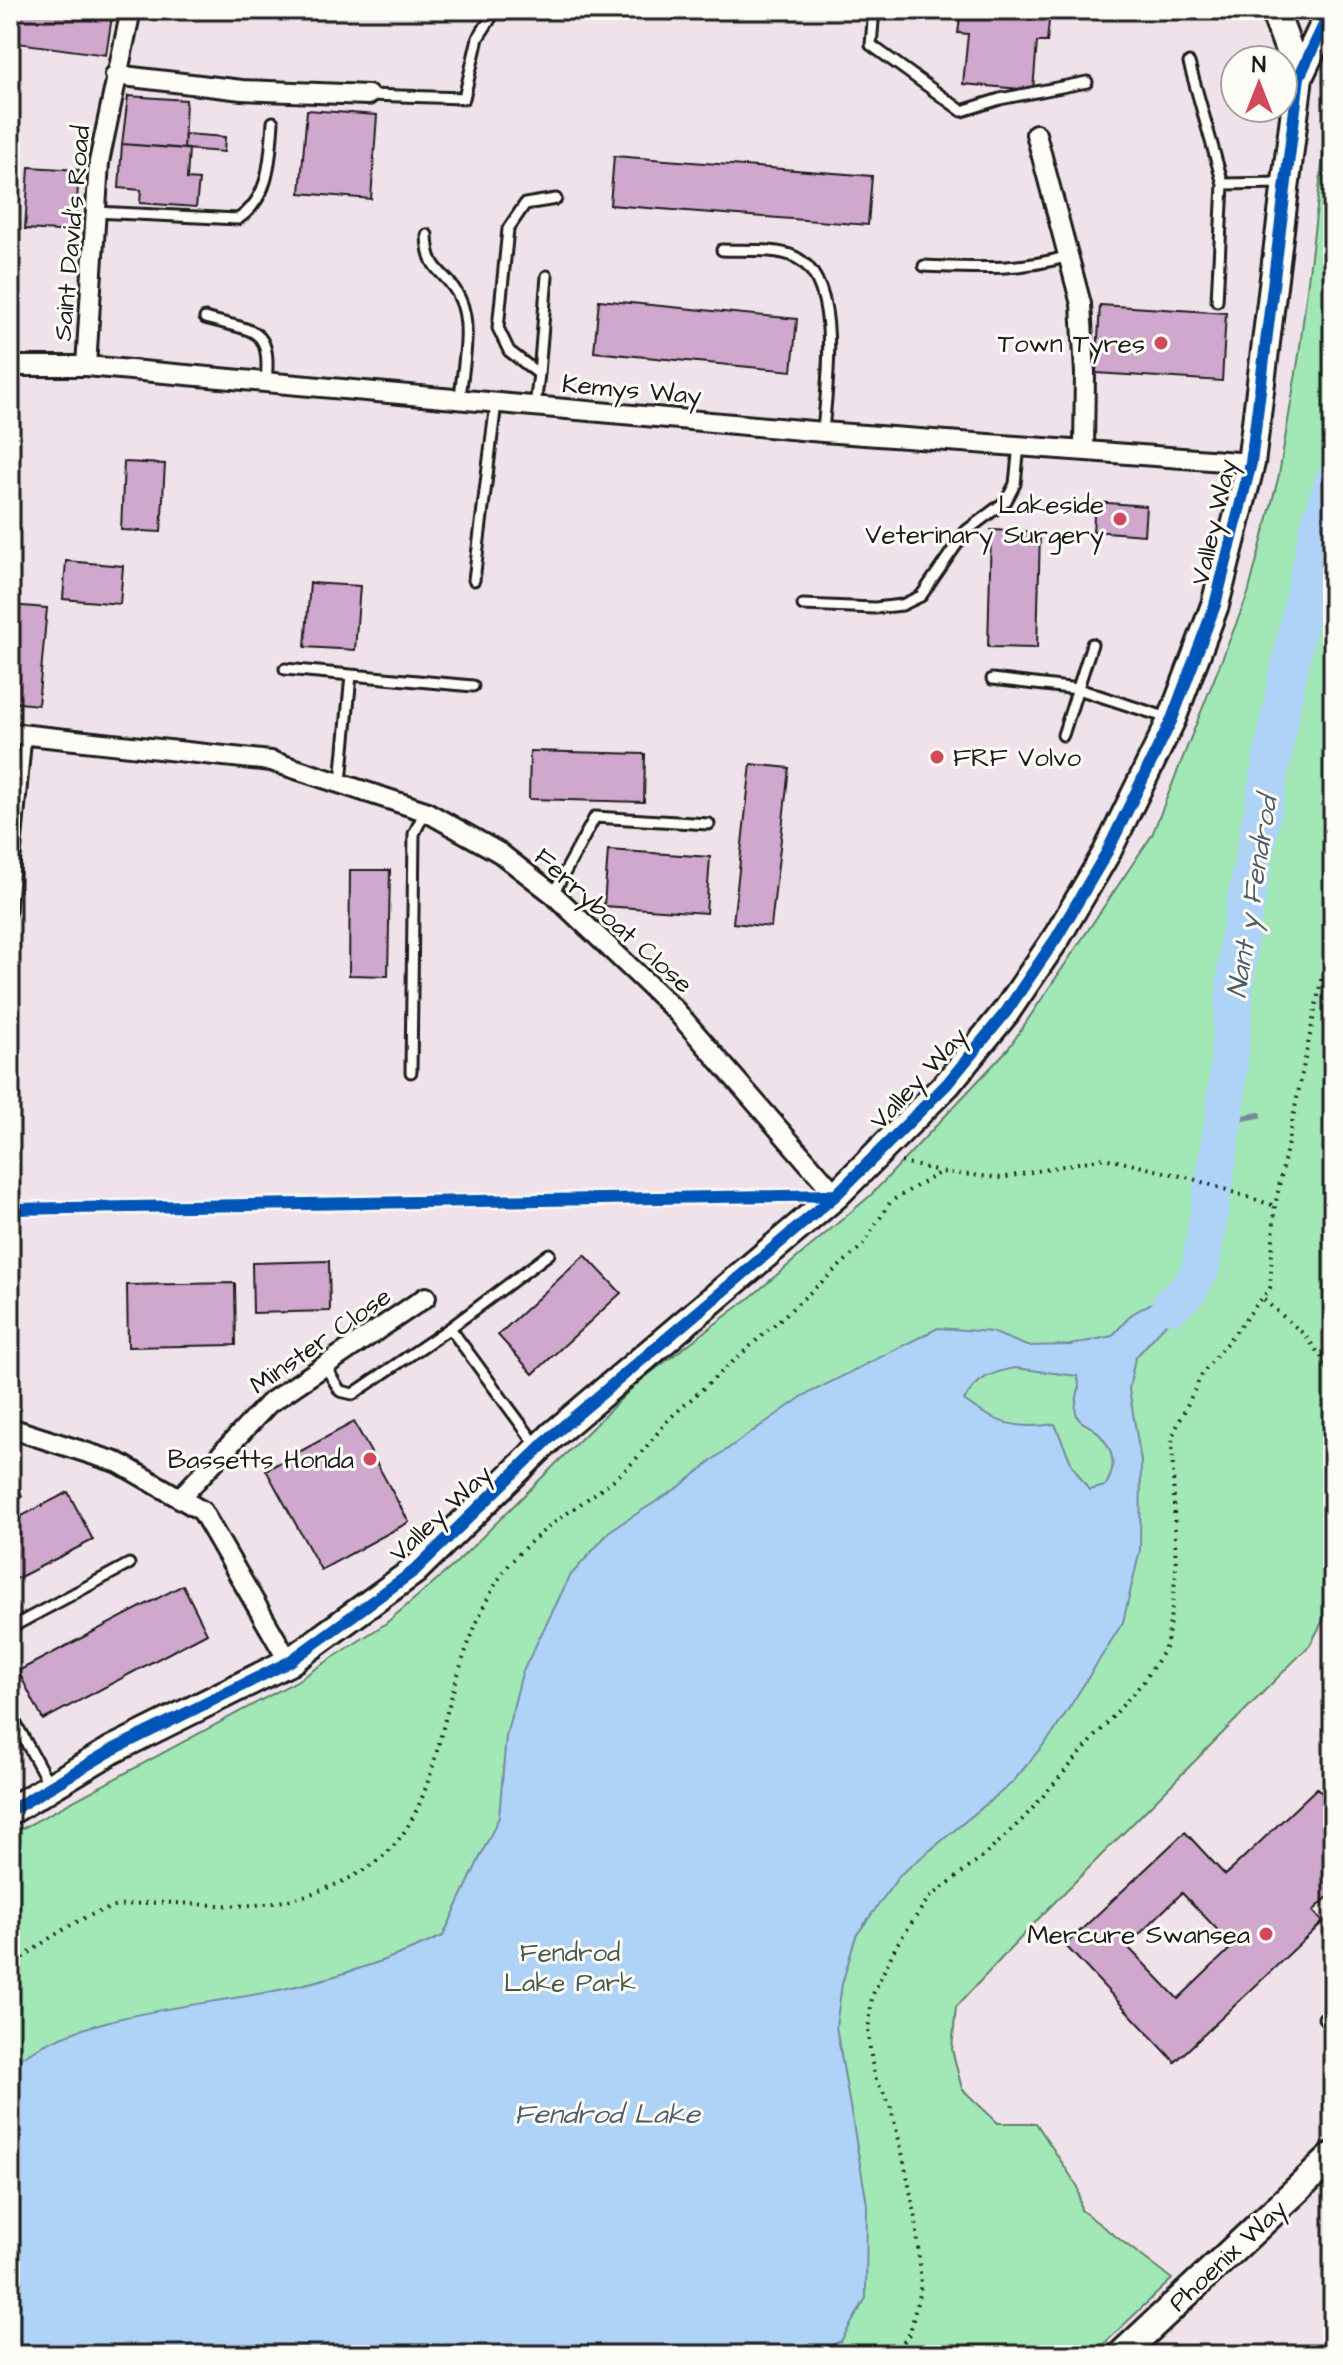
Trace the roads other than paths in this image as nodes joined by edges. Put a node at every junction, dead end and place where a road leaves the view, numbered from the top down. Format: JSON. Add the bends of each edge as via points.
{"nodes":[{"id":1,"x":131,"y":10,"type":"edge"},
{"id":2,"x":496,"y":10,"type":"edge"},
{"id":3,"x":874,"y":10,"type":"edge"},
{"id":4,"x":1274,"y":10,"type":"edge"},
{"id":5,"x":1331,"y":10,"type":"edge"},
{"id":6,"x":1287,"y":44,"type":"edge"},
{"id":7,"x":1189,"y":63,"type":"dead end"},
{"id":8,"x":115,"y":75,"type":"junction"},
{"id":9,"x":1299,"y":77,"type":"edge"},
{"id":10,"x":1087,"y":82,"type":"dead end"},
{"id":11,"x":368,"y":95,"type":"joint"},
{"id":12,"x":273,"y":122,"type":"dead end"},
{"id":13,"x":1294,"y":124,"type":"edge"},
{"id":14,"x":1036,"y":134,"type":"dead end"},
{"id":15,"x":1287,"y":183,"type":"junction"},
{"id":16,"x":1223,"y":184,"type":"junction"},
{"id":17,"x":556,"y":199,"type":"dead end"},
{"id":18,"x":95,"y":212,"type":"junction"},
{"id":19,"x":427,"y":235,"type":"dead end"},
{"id":20,"x":722,"y":250,"type":"dead end"},
{"id":21,"x":1069,"y":256,"type":"junction"},
{"id":22,"x":924,"y":266,"type":"dead end"},
{"id":23,"x":547,"y":276,"type":"dead end"},
{"id":24,"x":1217,"y":301,"type":"dead end"},
{"id":25,"x":205,"y":318,"type":"dead end"},
{"id":26,"x":10,"y":366,"type":"edge"},
{"id":27,"x":86,"y":366,"type":"junction"},
{"id":28,"x":539,"y":374,"type":"junction"},
{"id":29,"x":266,"y":382,"type":"junction"},
{"id":30,"x":460,"y":399,"type":"junction"},
{"id":31,"x":496,"y":403,"type":"junction"},
{"id":32,"x":535,"y":406,"type":"junction"},
{"id":33,"x":823,"y":432,"type":"junction"},
{"id":34,"x":1019,"y":445,"type":"junction"},
{"id":35,"x":1084,"y":449,"type":"junction"},
{"id":36,"x":1251,"y":463,"type":"junction"},
{"id":37,"x":474,"y":580,"type":"dead end"},
{"id":38,"x":803,"y":605,"type":"dead end"},
{"id":39,"x":1092,"y":644,"type":"dead end"},
{"id":40,"x":285,"y":669,"type":"dead end"},
{"id":41,"x":351,"y":675,"type":"junction"},
{"id":42,"x":992,"y":679,"type":"dead end"},
{"id":43,"x":473,"y":686,"type":"dead end"},
{"id":44,"x":1078,"y":689,"type":"junction"},
{"id":45,"x":1172,"y":719,"type":"junction"},
{"id":46,"x":18,"y":734,"type":"edge"},
{"id":47,"x":1063,"y":735,"type":"dead end"},
{"id":48,"x":341,"y":782,"type":"junction"},
{"id":49,"x":425,"y":811,"type":"junction"},
{"id":50,"x":709,"y":824,"type":"dead end"},
{"id":51,"x":553,"y":894,"type":"junction"},
{"id":52,"x":10,"y":912,"type":"edge"},
{"id":53,"x":411,"y":1072,"type":"dead end"},
{"id":54,"x":836,"y":1195,"type":"junction"},
{"id":55,"x":549,"y":1254,"type":"dead end"},
{"id":56,"x":426,"y":1297,"type":"dead end"},
{"id":57,"x":450,"y":1328,"type":"junction"},
{"id":58,"x":324,"y":1364,"type":"junction"},
{"id":59,"x":10,"y":1428,"type":"edge"},
{"id":60,"x":539,"y":1448,"type":"junction"},
{"id":61,"x":180,"y":1498,"type":"junction"},
{"id":62,"x":129,"y":1564,"type":"dead end"},
{"id":63,"x":10,"y":1628,"type":"edge"},
{"id":64,"x":289,"y":1662,"type":"junction"},
{"id":65,"x":10,"y":1713,"type":"edge"},
{"id":66,"x":51,"y":1787,"type":"junction"},
{"id":67,"x":10,"y":1811,"type":"edge"},
{"id":68,"x":1324,"y":2018,"type":"dead end"},
{"id":69,"x":1333,"y":2027,"type":"edge"},
{"id":70,"x":1333,"y":2156,"type":"edge"},
{"id":71,"x":1121,"y":2355,"type":"edge"}],
"edges":[{"from":1,"to":8,"type":"street","name":"Saint David's Road"},
{"from":2,"to":11,"type":"lane","via":[[478,38],[464,98]]},
{"from":3,"to":10,"type":"lane","via":[[871,45],[962,111]]},
{"from":4,"to":6,"type":"street","name":"Valley Way"},
{"from":5,"to":9,"type":"street","name":"Valley Way"},
{"from":7,"to":16,"type":"lane"},
{"from":8,"to":11,"type":"street","via":[[242,90]]},
{"from":8,"to":18,"type":"street","name":"Saint David's Road"},
{"from":12,"to":18,"type":"lane","via":[[269,173],[257,199],[238,219]]},
{"from":13,"to":15,"type":"street","name":"Valley Way"},
{"from":14,"to":21,"type":"street"},
{"from":15,"to":16,"type":"lane"},
{"from":15,"to":36,"type":"street","name":"Valley Way"},
{"from":16,"to":24,"type":"lane"},
{"from":17,"to":28,"type":"lane","via":[[525,204],[508,229],[498,308],[498,328],[509,351]]},
{"from":18,"to":27,"type":"street","name":"Saint David's Road"},
{"from":19,"to":30,"type":"lane","via":[[432,267],[460,299],[465,319]]},
{"from":20,"to":33,"type":"lane","via":[[791,255],[817,280],[828,321]]},
{"from":21,"to":22,"type":"lane","via":[[1004,269]]},
{"from":21,"to":35,"type":"street","via":[[1081,304]]},
{"from":23,"to":28,"type":"lane"},
{"from":25,"to":29,"type":"lane","via":[[254,332],[264,340],[269,355]]},
{"from":26,"to":27,"type":"street","name":"Kemys Way"},
{"from":27,"to":29,"type":"street","name":"Kemys Way"},
{"from":28,"to":32,"type":"lane"},
{"from":29,"to":30,"type":"street","name":"Kemys Way"},
{"from":30,"to":31,"type":"street","name":"Kemys Way"},
{"from":31,"to":32,"type":"street","name":"Kemys Way"},
{"from":31,"to":37,"type":"lane"},
{"from":32,"to":33,"type":"street","name":"Kemys Way"},
{"from":33,"to":34,"type":"street","name":"Kemys Way"},
{"from":34,"to":35,"type":"street","name":"Kemys Way"},
{"from":34,"to":38,"type":"lane","via":[[1015,484],[1006,501],[966,531],[921,596],[875,608]]},
{"from":35,"to":36,"type":"street","name":"Kemys Way"},
{"from":36,"to":45,"type":"street","name":"Valley Way","via":[[1215,605]]},
{"from":39,"to":44,"type":"lane"},
{"from":40,"to":41,"type":"lane"},
{"from":41,"to":43,"type":"lane"},
{"from":41,"to":48,"type":"lane"},
{"from":42,"to":44,"type":"lane"},
{"from":44,"to":45,"type":"lane"},
{"from":44,"to":47,"type":"lane"},
{"from":45,"to":54,"type":"street","name":"Valley Way","via":[[1107,852],[1006,1012],[947,1084]]},
{"from":46,"to":48,"type":"street","name":"Ferryboat Close","via":[[271,761]]},
{"from":46,"to":52,"type":"lane"},
{"from":48,"to":49,"type":"street","name":"Ferryboat Close"},
{"from":49,"to":51,"type":"street","name":"Ferryboat Close","via":[[500,853]]},
{"from":49,"to":53,"type":"lane","via":[[414,834]]},
{"from":50,"to":51,"type":"lane","via":[[595,817]]},
{"from":51,"to":54,"type":"street","name":"Ferryboat Close","via":[[676,1011]]},
{"from":54,"to":60,"type":"street","name":"Valley Way"},
{"from":55,"to":57,"type":"lane"},
{"from":56,"to":58,"type":"street","name":"Minster Close"},
{"from":57,"to":58,"type":"lane","via":[[353,1394],[340,1391]]},
{"from":57,"to":60,"type":"lane"},
{"from":58,"to":61,"type":"street","name":"Minster Close","via":[[268,1404]]},
{"from":59,"to":61,"type":"street","via":[[119,1463]]},
{"from":60,"to":64,"type":"street","name":"Valley Way","via":[[414,1571]]},
{"from":61,"to":64,"type":"street","via":[[202,1511]]},
{"from":62,"to":63,"type":"lane"},
{"from":64,"to":66,"type":"street","name":"Valley Way","via":[[112,1750]]},
{"from":65,"to":66,"type":"lane"},
{"from":66,"to":67,"type":"street","name":"Valley Way"},
{"from":68,"to":69,"type":"lane"},
{"from":70,"to":71,"type":"street","name":"Phoenix Way"}]}
